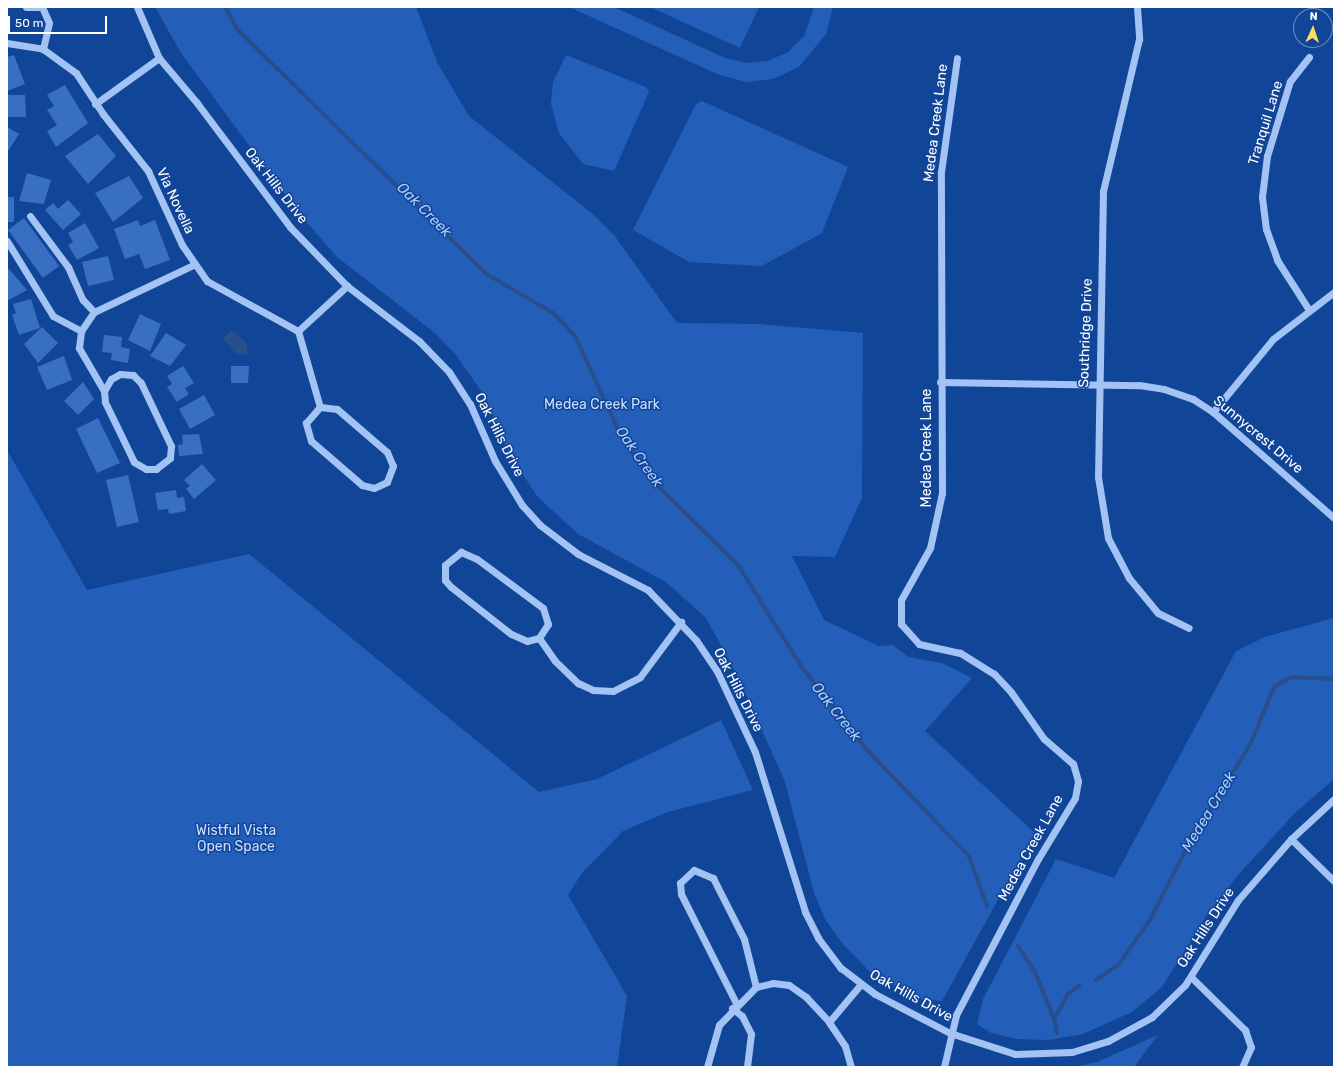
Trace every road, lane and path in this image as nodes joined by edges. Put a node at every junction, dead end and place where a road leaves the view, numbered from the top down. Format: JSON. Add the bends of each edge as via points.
{"nodes":[{"id":1,"x":26,"y":7,"type":"edge"},
{"id":2,"x":41,"y":7,"type":"edge"},
{"id":3,"x":137,"y":7,"type":"edge"},
{"id":4,"x":1137,"y":7,"type":"edge"},
{"id":5,"x":7,"y":43,"type":"edge"},
{"id":6,"x":43,"y":48,"type":"junction"},
{"id":7,"x":1309,"y":57,"type":"dead end"},
{"id":8,"x":159,"y":58,"type":"junction"},
{"id":9,"x":957,"y":58,"type":"dead end"},
{"id":10,"x":95,"y":104,"type":"junction"},
{"id":11,"x":30,"y":216,"type":"dead end"},
{"id":12,"x":7,"y":241,"type":"edge"},
{"id":13,"x":193,"y":265,"type":"junction"},
{"id":14,"x":347,"y":286,"type":"junction"},
{"id":15,"x":1334,"y":292,"type":"edge"},
{"id":16,"x":1310,"y":310,"type":"junction"},
{"id":17,"x":94,"y":312,"type":"junction"},
{"id":18,"x":81,"y":331,"type":"junction"},
{"id":19,"x":298,"y":331,"type":"junction"},
{"id":20,"x":940,"y":382,"type":"junction"},
{"id":21,"x":1097,"y":384,"type":"junction"},
{"id":22,"x":104,"y":391,"type":"junction"},
{"id":23,"x":320,"y":407,"type":"junction"},
{"id":24,"x":1212,"y":412,"type":"junction"},
{"id":25,"x":1333,"y":515,"type":"edge"},
{"id":26,"x":681,"y":622,"type":"junction"},
{"id":27,"x":1189,"y":628,"type":"dead end"},
{"id":28,"x":539,"y":638,"type":"junction"},
{"id":29,"x":1334,"y":799,"type":"edge"},
{"id":30,"x":1290,"y":839,"type":"junction"},
{"id":31,"x":1334,"y":881,"type":"edge"},
{"id":32,"x":1191,"y":977,"type":"junction"},
{"id":33,"x":861,"y":984,"type":"junction"},
{"id":34,"x":756,"y":987,"type":"junction"},
{"id":35,"x":734,"y":1006,"type":"junction"},
{"id":36,"x":829,"y":1022,"type":"junction"},
{"id":37,"x":950,"y":1033,"type":"junction"},
{"id":38,"x":707,"y":1067,"type":"edge"},
{"id":39,"x":746,"y":1067,"type":"edge"},
{"id":40,"x":851,"y":1067,"type":"edge"},
{"id":41,"x":944,"y":1067,"type":"edge"},
{"id":42,"x":1242,"y":1067,"type":"edge"}],
"edges":[{"from":1,"to":2,"type":"street"},
{"from":2,"to":6,"type":"street","via":[[49,23]]},
{"from":3,"to":8,"type":"street","name":"Oak Hills Drive"},
{"from":4,"to":21,"type":"street","name":"Southridge Drive","via":[[1139,39],[1103,191]]},
{"from":5,"to":6,"type":"street","name":"Via Novella"},
{"from":6,"to":10,"type":"street","name":"Via Novella","via":[[76,73]]},
{"from":7,"to":16,"type":"street","name":"Tranquil Lane","via":[[1290,81],[1267,156],[1262,197],[1266,229],[1277,260]]},
{"from":8,"to":10,"type":"street"},
{"from":8,"to":14,"type":"street","name":"Oak Hills Drive","via":[[197,103],[290,227]]},
{"from":9,"to":20,"type":"street","name":"Medea Creek Lane","via":[[942,172]]},
{"from":10,"to":13,"type":"street","name":"Via Novella","via":[[148,171]]},
{"from":11,"to":17,"type":"street","via":[[68,266],[83,300]]},
{"from":12,"to":18,"type":"street","via":[[53,316]]},
{"from":13,"to":17,"type":"street"},
{"from":13,"to":19,"type":"street","name":"Via Novella","via":[[222,292]]},
{"from":14,"to":19,"type":"street"},
{"from":14,"to":26,"type":"street","name":"Oak Hills Drive","via":[[419,341],[449,372],[470,404],[508,485],[540,525],[578,554],[648,590]]},
{"from":15,"to":16,"type":"street"},
{"from":16,"to":24,"type":"street","via":[[1273,339]]},
{"from":17,"to":18,"type":"street"},
{"from":18,"to":22,"type":"street","via":[[79,348]]},
{"from":19,"to":23,"type":"street"},
{"from":20,"to":21,"type":"street","name":"Sunnycrest Drive"},
{"from":20,"to":37,"type":"street","name":"Medea Creek Lane","via":[[939,516],[930,548],[901,600],[901,624],[919,644],[960,653],[994,674],[1011,692],[1044,739],[1073,764],[1078,781],[1074,798],[1034,866],[956,1015]]},
{"from":21,"to":24,"type":"street","name":"Sunnycrest Drive","via":[[1164,389],[1193,399]]},
{"from":21,"to":27,"type":"street","name":"Southridge Drive","via":[[1098,477],[1108,538],[1129,578],[1158,613]]},
{"from":22,"to":22,"type":"street","via":[[105,402],[134,462],[146,470],[163,466],[170,458],[171,446],[141,383],[133,375],[120,374],[111,379]]},
{"from":23,"to":23,"type":"street","via":[[306,422],[311,441],[362,485],[374,488],[387,482],[393,466],[387,452],[337,409]]},
{"from":24,"to":25,"type":"street","name":"Sunnycrest Drive"},
{"from":26,"to":28,"type":"street","via":[[640,677],[612,691],[593,690],[578,683],[555,661]]},
{"from":26,"to":33,"type":"street","name":"Oak Hills Drive","via":[[717,671],[755,752],[805,912],[841,968]]},
{"from":28,"to":28,"type":"street","via":[[548,624],[542,608],[478,559],[461,552],[448,559],[444,573],[450,588],[511,634],[527,641]]},
{"from":29,"to":30,"type":"street","name":"Oak Hills Drive"},
{"from":30,"to":31,"type":"street"},
{"from":30,"to":32,"type":"street","name":"Oak Hills Drive","via":[[1238,900]]},
{"from":32,"to":37,"type":"street","name":"Oak Hills Drive","via":[[1163,1008],[1136,1028],[1072,1052],[1015,1054]]},
{"from":32,"to":42,"type":"street","via":[[1245,1030],[1251,1047]]},
{"from":33,"to":36,"type":"street"},
{"from":33,"to":37,"type":"street","name":"Oak Hills Drive"},
{"from":34,"to":35,"type":"street"},
{"from":34,"to":35,"type":"street","via":[[744,939],[713,878],[703,871],[686,873],[680,883],[680,894]]},
{"from":34,"to":36,"type":"street","via":[[773,983],[789,986],[806,997]]},
{"from":35,"to":38,"type":"street","via":[[718,1025]]},
{"from":35,"to":39,"type":"street","via":[[751,1034]]},
{"from":36,"to":40,"type":"street","via":[[845,1046]]},
{"from":37,"to":41,"type":"street","name":"Medea Creek Lane"}]}
